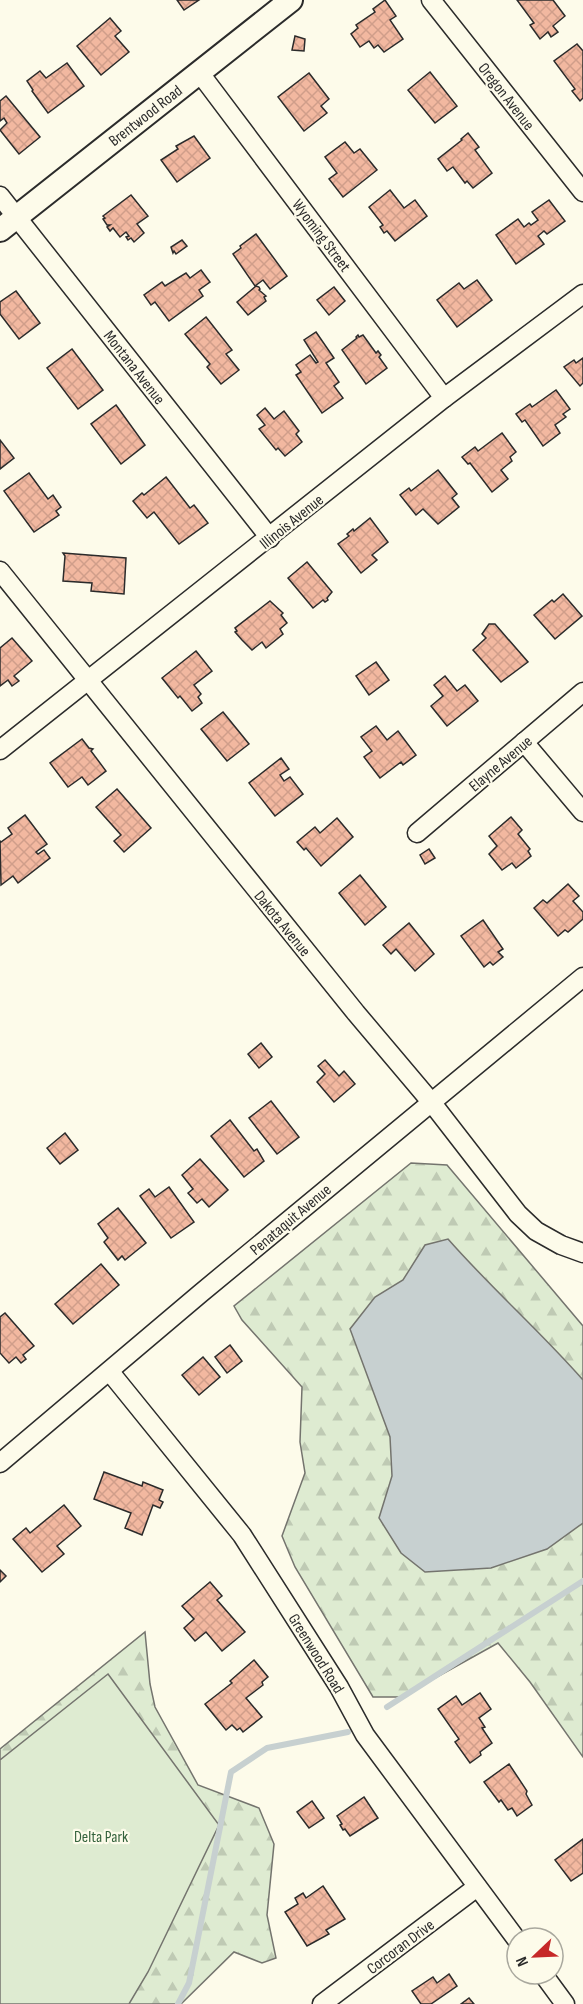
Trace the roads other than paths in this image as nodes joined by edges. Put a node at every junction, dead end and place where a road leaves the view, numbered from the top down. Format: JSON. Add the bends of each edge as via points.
{"nodes":[{"id":1,"x":291,"y":0,"type":"edge"},
{"id":2,"x":430,"y":0,"type":"edge"},
{"id":3,"x":199,"y":72,"type":"junction"},
{"id":4,"x":583,"y":192,"type":"edge"},
{"id":5,"x":0,"y":196,"type":"edge"},
{"id":6,"x":8,"y":223,"type":"edge"},
{"id":7,"x":583,"y":294,"type":"edge"},
{"id":8,"x":444,"y":398,"type":"junction"},
{"id":9,"x":270,"y":538,"type":"junction"},
{"id":10,"x":0,"y":571,"type":"edge"},
{"id":11,"x":88,"y":682,"type":"junction"},
{"id":12,"x":583,"y":692,"type":"edge"},
{"id":13,"x":524,"y":742,"type":"junction"},
{"id":14,"x":0,"y":750,"type":"edge"},
{"id":15,"x":583,"y":812,"type":"edge"},
{"id":16,"x":417,"y":833,"type":"dead end"},
{"id":17,"x":583,"y":977,"type":"edge"},
{"id":18,"x":432,"y":1103,"type":"junction"},
{"id":19,"x":583,"y":1254,"type":"edge"},
{"id":20,"x":110,"y":1372,"type":"junction"},
{"id":21,"x":0,"y":1463,"type":"edge"},
{"id":22,"x":477,"y":1887,"type":"junction"},
{"id":23,"x":506,"y":1926,"type":"edge"},
{"id":24,"x":552,"y":1986,"type":"edge"},
{"id":25,"x":322,"y":2004,"type":"edge"},
{"id":26,"x":565,"y":2004,"type":"edge"}],
"edges":[{"from":1,"to":3,"type":"street","name":"Brentwood Road"},
{"from":2,"to":4,"type":"street","name":"Oregon Avenue"},
{"from":3,"to":6,"type":"street","name":"Brentwood Road"},
{"from":3,"to":8,"type":"street","name":"Wyoming Street"},
{"from":5,"to":6,"type":"street","name":"Montana Avenue"},
{"from":6,"to":9,"type":"street","name":"Montana Avenue"},
{"from":7,"to":8,"type":"street","name":"Illinois Avenue"},
{"from":8,"to":9,"type":"street","name":"Illinois Avenue"},
{"from":9,"to":11,"type":"street","name":"Illinois Avenue"},
{"from":10,"to":11,"type":"street","name":"Dakota Avenue"},
{"from":11,"to":14,"type":"street","name":"Illinois Avenue"},
{"from":11,"to":18,"type":"street","name":"Dakota Avenue"},
{"from":12,"to":13,"type":"street","name":"Elayne Avenue"},
{"from":13,"to":15,"type":"street"},
{"from":13,"to":16,"type":"street","name":"Elayne Avenue"},
{"from":17,"to":18,"type":"street","name":"Penataquit Avenue"},
{"from":18,"to":19,"type":"street","name":"Dakota Avenue","via":[[526,1222],[549,1239]]},
{"from":18,"to":20,"type":"street","name":"Penataquit Avenue"},
{"from":20,"to":21,"type":"street","name":"Penataquit Avenue"},
{"from":20,"to":22,"type":"street","name":"Greenwood Road","via":[[242,1535],[365,1735]]},
{"from":22,"to":23,"type":"street","name":"Greenwood Road"},
{"from":22,"to":25,"type":"street","name":"Corcoran Drive"},
{"from":24,"to":26,"type":"street"}]}
